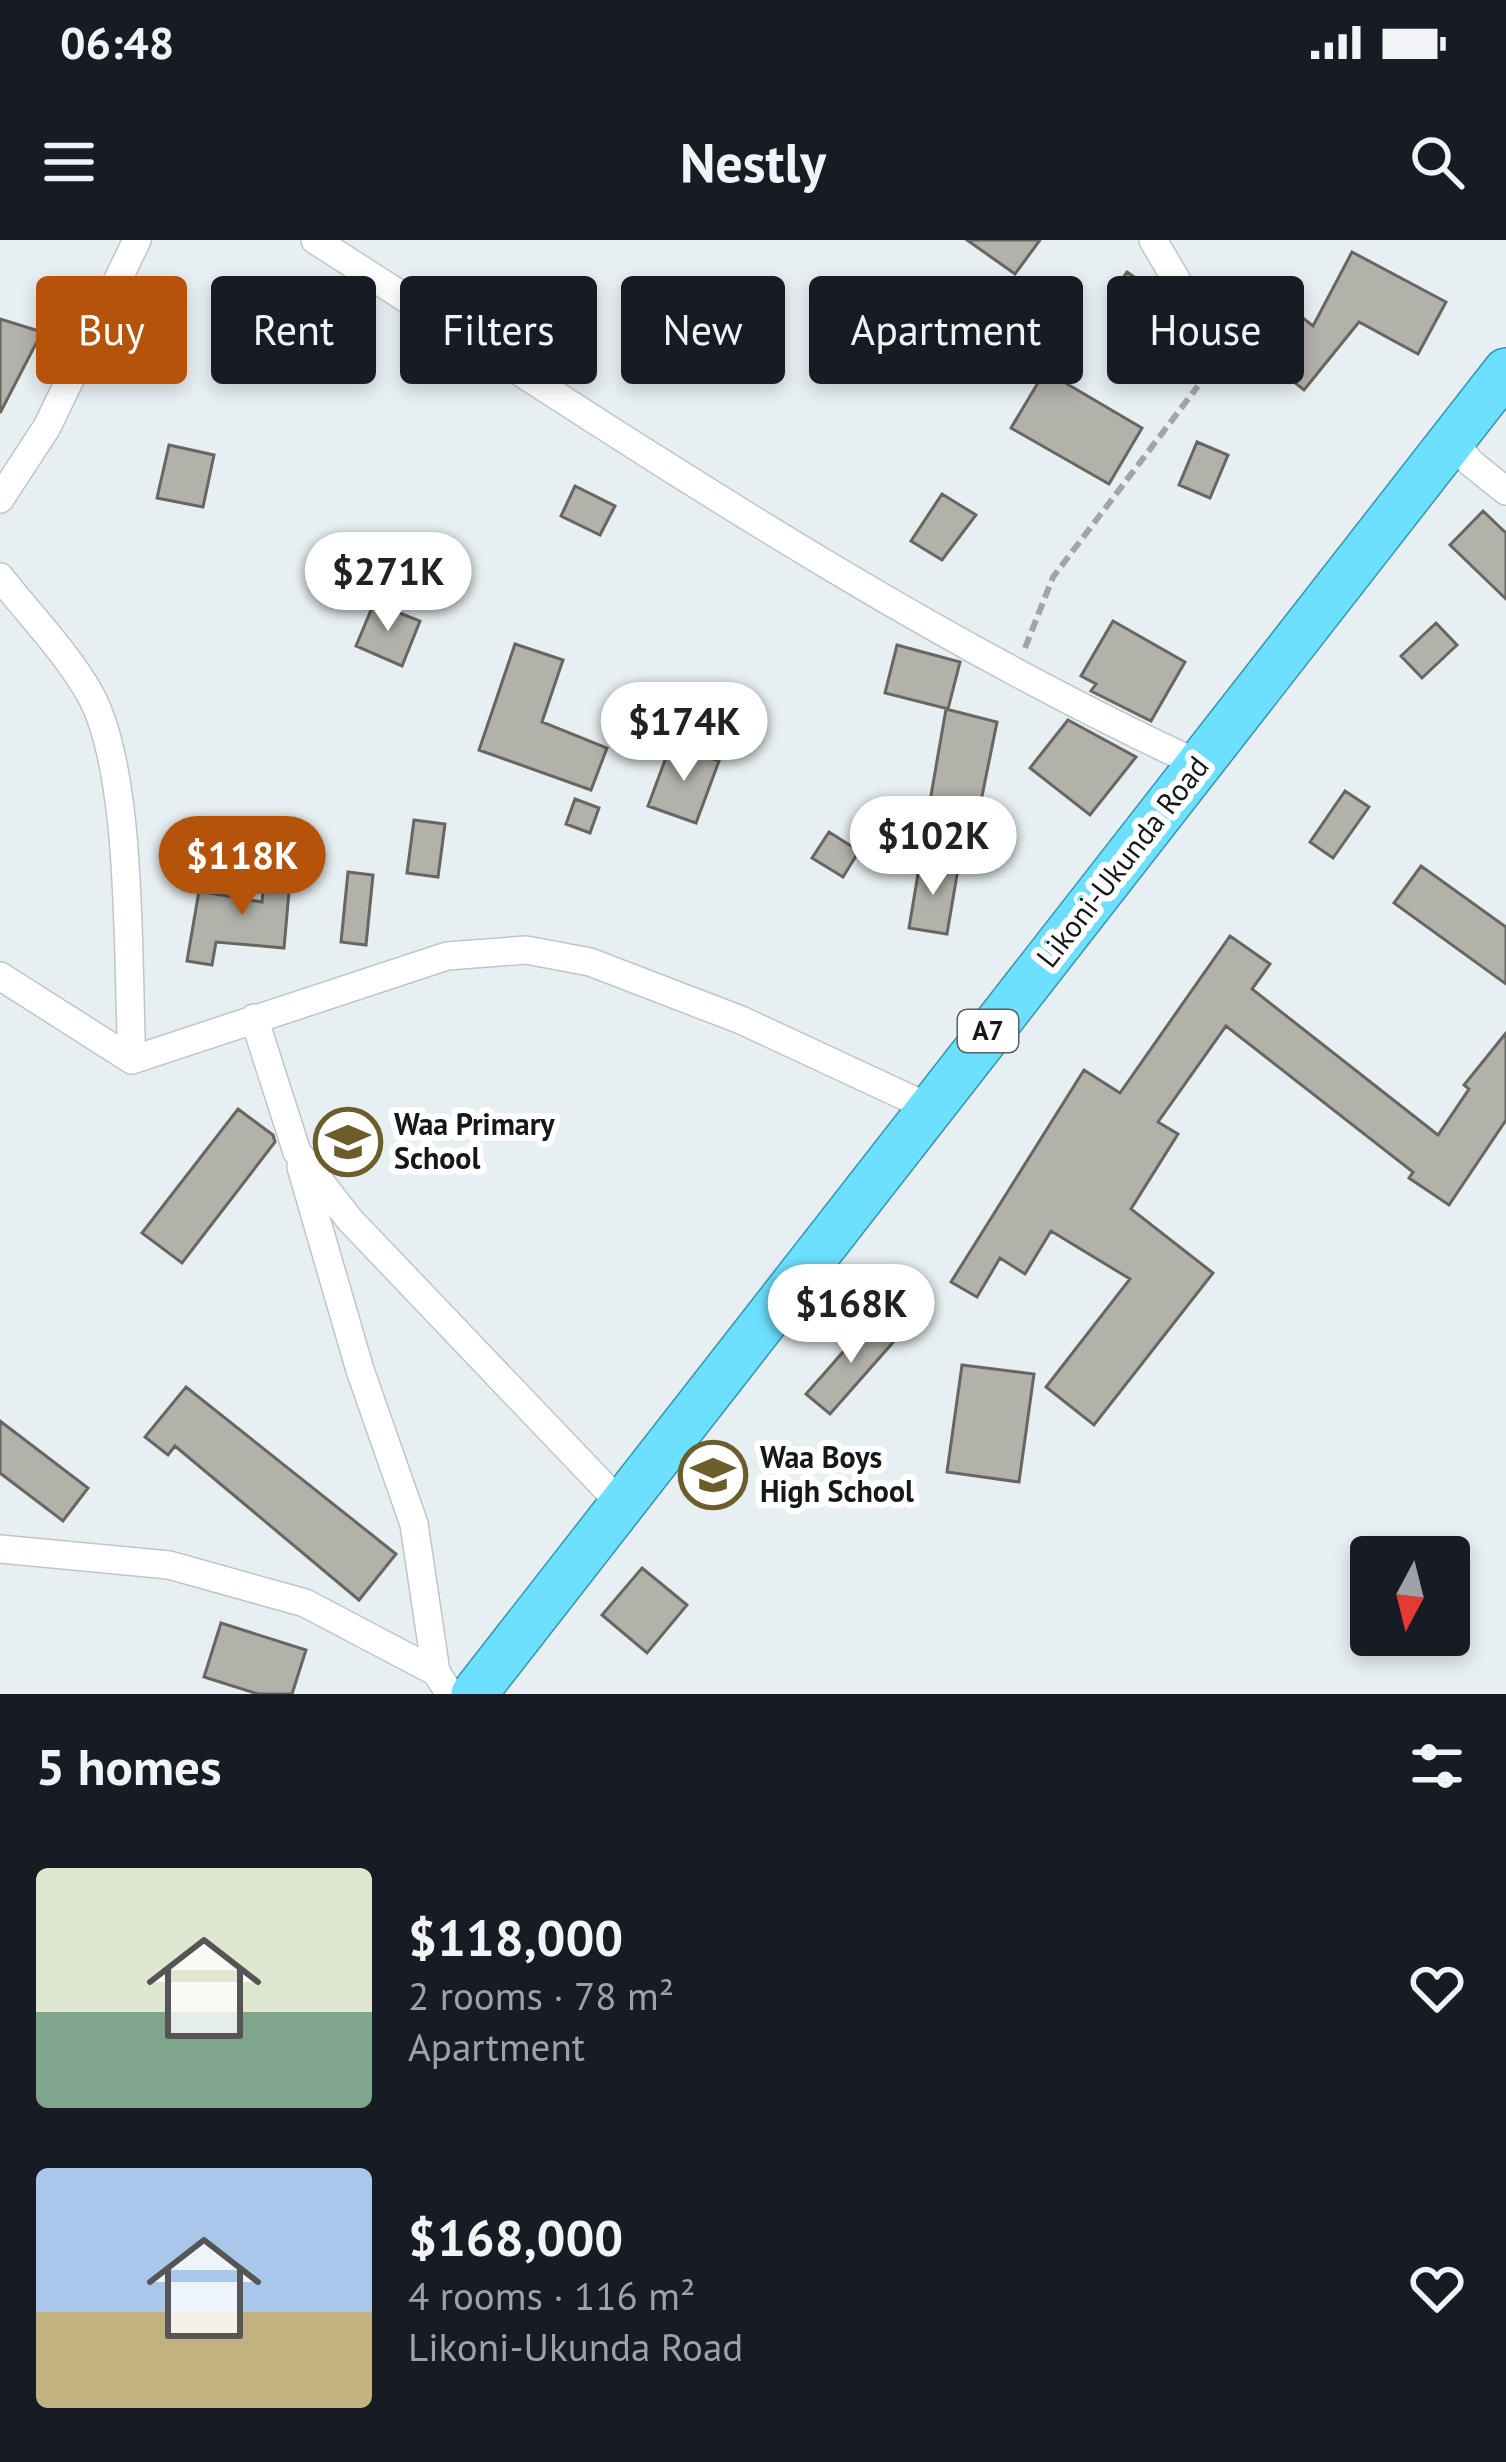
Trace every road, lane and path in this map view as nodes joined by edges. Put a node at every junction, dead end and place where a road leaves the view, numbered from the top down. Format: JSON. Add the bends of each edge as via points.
{"nodes":[{"id":1,"x":137,"y":240,"type":"edge"},
{"id":2,"x":315,"y":240,"type":"edge"},
{"id":3,"x":1154,"y":240,"type":"edge"},
{"id":4,"x":1175,"y":276,"type":"edge"},
{"id":5,"x":1506,"y":371,"type":"edge"},
{"id":6,"x":1199,"y":384,"type":"edge"},
{"id":7,"x":1452,"y":440,"type":"junction"},
{"id":8,"x":1506,"y":491,"type":"edge"},
{"id":9,"x":0,"y":499,"type":"edge"},
{"id":10,"x":0,"y":577,"type":"edge"},
{"id":11,"x":1014,"y":675,"type":"junction"},
{"id":12,"x":1201,"y":765,"type":"junction"},
{"id":13,"x":0,"y":976,"type":"edge"},
{"id":14,"x":254,"y":1018,"type":"junction"},
{"id":15,"x":132,"y":1060,"type":"junction"},
{"id":16,"x":928,"y":1108,"type":"junction"},
{"id":17,"x":297,"y":1152,"type":"junction"},
{"id":18,"x":620,"y":1503,"type":"junction"},
{"id":19,"x":0,"y":1549,"type":"edge"},
{"id":20,"x":453,"y":1687,"type":"edge"}],
"edges":[{"from":1,"to":9,"type":"street","via":[[46,427]]},
{"from":2,"to":11,"type":"street"},
{"from":3,"to":4,"type":"street"},
{"from":5,"to":7,"type":"highway","name":"Likoni-Ukunda Road","number":"A7"},
{"from":6,"to":11,"type":"path","via":[[1053,577]]},
{"from":7,"to":8,"type":"street"},
{"from":7,"to":12,"type":"highway","name":"Likoni-Ukunda Road","number":"A7"},
{"from":10,"to":15,"type":"street","via":[[90,693],[105,731],[118,789]]},
{"from":11,"to":12,"type":"street"},
{"from":12,"to":16,"type":"highway","name":"Likoni-Ukunda Road","number":"A7"},
{"from":13,"to":15,"type":"street"},
{"from":14,"to":15,"type":"street"},
{"from":14,"to":16,"type":"street","via":[[447,956],[526,950],[590,962],[741,1020]]},
{"from":14,"to":17,"type":"street"},
{"from":16,"to":18,"type":"highway","name":"Likoni-Ukunda Road","number":"A7"},
{"from":17,"to":18,"type":"street","via":[[350,1220]]},
{"from":17,"to":20,"type":"street","via":[[414,1524]]},
{"from":18,"to":20,"type":"highway","name":"Likoni-Ukunda Road","number":"A7"},
{"from":19,"to":20,"type":"street","via":[[169,1565],[305,1603]]}]}
